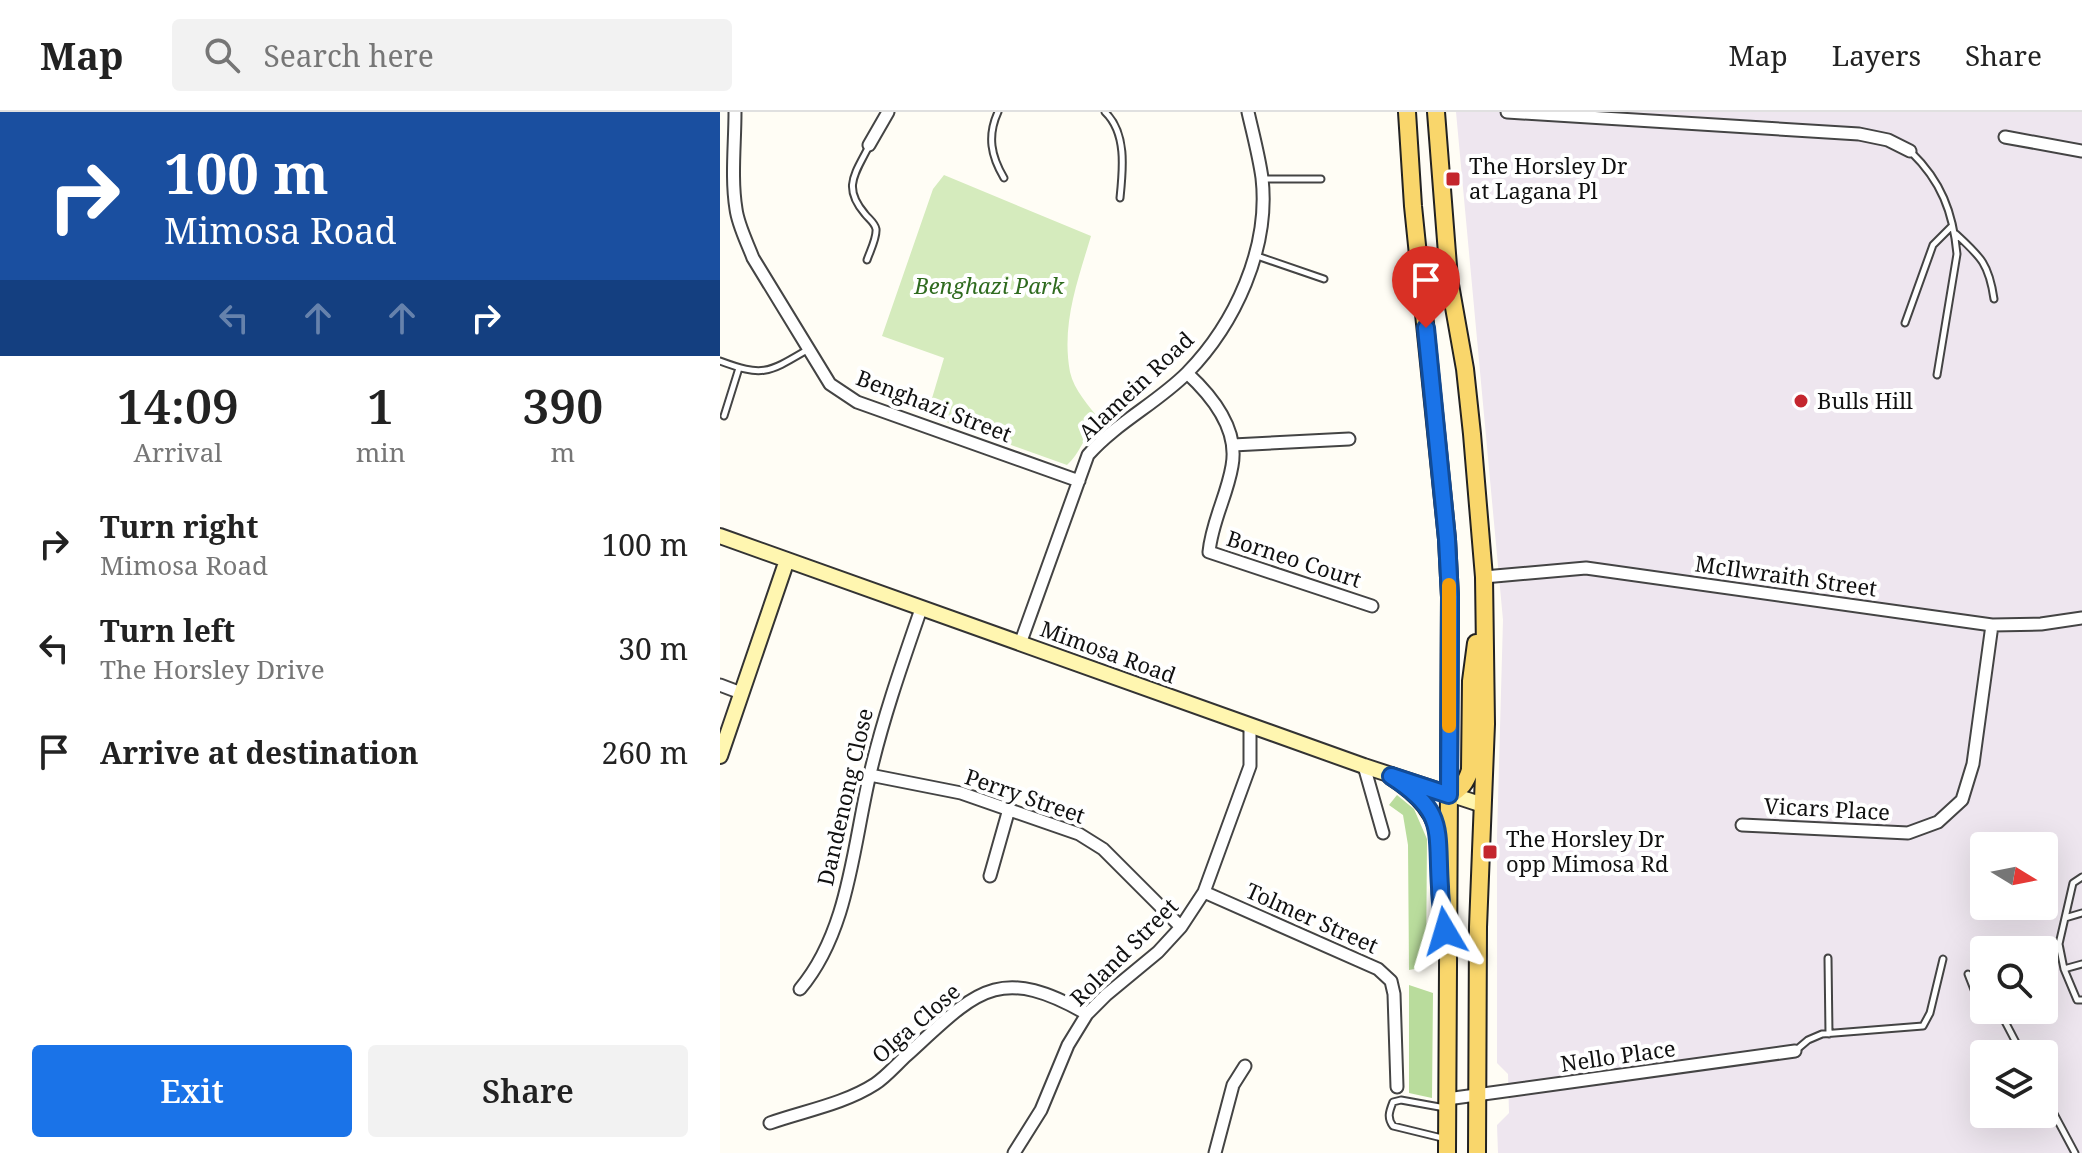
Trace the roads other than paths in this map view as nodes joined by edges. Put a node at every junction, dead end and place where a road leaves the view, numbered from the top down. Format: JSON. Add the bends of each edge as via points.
{"nodes":[{"id":1,"x":735,"y":112,"type":"edge"},
{"id":2,"x":888,"y":112,"type":"edge"},
{"id":3,"x":998,"y":112,"type":"edge"},
{"id":4,"x":1105,"y":112,"type":"edge"},
{"id":5,"x":1248,"y":112,"type":"edge"},
{"id":6,"x":1407,"y":112,"type":"edge"},
{"id":7,"x":1436,"y":112,"type":"edge"},
{"id":8,"x":1507,"y":112,"type":"edge"},
{"id":9,"x":2005,"y":137,"type":"dead end"},
{"id":10,"x":869,"y":145,"type":"joint"},
{"id":11,"x":1910,"y":151,"type":"joint"},
{"id":12,"x":2082,"y":151,"type":"edge"},
{"id":13,"x":1004,"y":178,"type":"dead end"},
{"id":14,"x":1262,"y":179,"type":"junction"},
{"id":15,"x":1321,"y":179,"type":"dead end"},
{"id":16,"x":1120,"y":198,"type":"dead end"},
{"id":17,"x":1952,"y":226,"type":"junction"},
{"id":18,"x":1955,"y":234,"type":"junction"},
{"id":19,"x":1256,"y":256,"type":"junction"},
{"id":20,"x":867,"y":260,"type":"dead end"},
{"id":21,"x":1324,"y":279,"type":"dead end"},
{"id":22,"x":1994,"y":299,"type":"dead end"},
{"id":23,"x":1905,"y":323,"type":"dead end"},
{"id":24,"x":807,"y":350,"type":"junction"},
{"id":25,"x":720,"y":361,"type":"edge"},
{"id":26,"x":739,"y":368,"type":"junction"},
{"id":27,"x":1187,"y":373,"type":"junction"},
{"id":28,"x":1937,"y":375,"type":"dead end"},
{"id":29,"x":724,"y":416,"type":"dead end"},
{"id":30,"x":1349,"y":439,"type":"dead end"},
{"id":31,"x":1233,"y":445,"type":"junction"},
{"id":32,"x":1079,"y":481,"type":"junction"},
{"id":33,"x":720,"y":536,"type":"edge"},
{"id":34,"x":787,"y":560,"type":"junction"},
{"id":35,"x":1484,"y":577,"type":"junction"},
{"id":36,"x":1372,"y":606,"type":"dead end"},
{"id":37,"x":921,"y":609,"type":"junction"},
{"id":38,"x":2082,"y":618,"type":"edge"},
{"id":39,"x":1992,"y":625,"type":"junction"},
{"id":40,"x":1020,"y":644,"type":"junction"},
{"id":41,"x":720,"y":685,"type":"edge"},
{"id":42,"x":741,"y":693,"type":"junction"},
{"id":43,"x":1250,"y":726,"type":"junction"},
{"id":44,"x":720,"y":756,"type":"edge"},
{"id":45,"x":1364,"y":766,"type":"junction"},
{"id":46,"x":870,"y":775,"type":"junction"},
{"id":47,"x":1391,"y":776,"type":"junction"},
{"id":48,"x":1449,"y":795,"type":"junction"},
{"id":49,"x":1483,"y":805,"type":"junction"},
{"id":50,"x":1009,"y":809,"type":"junction"},
{"id":51,"x":1742,"y":825,"type":"dead end"},
{"id":52,"x":1383,"y":833,"type":"dead end"},
{"id":53,"x":990,"y":876,"type":"dead end"},
{"id":54,"x":2082,"y":877,"type":"edge"},
{"id":55,"x":1204,"y":892,"type":"junction"},
{"id":56,"x":2082,"y":913,"type":"edge"},
{"id":57,"x":2064,"y":919,"type":"junction"},
{"id":58,"x":1181,"y":927,"type":"junction"},
{"id":59,"x":1448,"y":952,"type":"junction"},
{"id":60,"x":1828,"y":958,"type":"dead end"},
{"id":61,"x":1943,"y":959,"type":"dead end"},
{"id":62,"x":2082,"y":964,"type":"edge"},
{"id":63,"x":2064,"y":969,"type":"junction"},
{"id":64,"x":1968,"y":974,"type":"dead end"},
{"id":65,"x":1970,"y":979,"type":"edge"},
{"id":66,"x":800,"y":989,"type":"dead end"},
{"id":67,"x":2082,"y":1000,"type":"edge"},
{"id":68,"x":1087,"y":1014,"type":"junction"},
{"id":69,"x":1829,"y":1034,"type":"junction"},
{"id":70,"x":1795,"y":1051,"type":"joint"},
{"id":71,"x":1245,"y":1066,"type":"dead end"},
{"id":72,"x":1397,"y":1087,"type":"dead end"},
{"id":73,"x":1476,"y":1096,"type":"junction"},
{"id":74,"x":1447,"y":1104,"type":"junction"},
{"id":75,"x":2058,"y":1121,"type":"edge"},
{"id":76,"x":770,"y":1123,"type":"dead end"},
{"id":77,"x":1447,"y":1146,"type":"edge"},
{"id":78,"x":1014,"y":1153,"type":"edge"},
{"id":79,"x":1215,"y":1153,"type":"edge"},
{"id":80,"x":1477,"y":1153,"type":"edge"},
{"id":81,"x":2075,"y":1153,"type":"edge"}],
"edges":[{"from":1,"to":24,"type":"street","name":"Benghazi Street","via":[[736,212],[753,258]]},
{"from":2,"to":10,"type":"street"},
{"from":3,"to":13,"type":"lane","via":[[990,143]]},
{"from":4,"to":16,"type":"lane","via":[[1119,134]]},
{"from":5,"to":14,"type":"street","name":"Alamein Road"},
{"from":6,"to":48,"type":"main road","via":[[1447,539]]},
{"from":7,"to":35,"type":"main road","via":[[1449,279],[1469,408]]},
{"from":8,"to":11,"type":"street","via":[[1859,134]]},
{"from":9,"to":12,"type":"street"},
{"from":10,"to":20,"type":"lane","via":[[851,189],[877,232]]},
{"from":11,"to":17,"type":"lane","via":[[1935,178]]},
{"from":14,"to":15,"type":"lane"},
{"from":14,"to":19,"type":"street","name":"Alamein Road"},
{"from":17,"to":18,"type":"lane"},
{"from":17,"to":23,"type":"lane","via":[[1933,245]]},
{"from":18,"to":22,"type":"lane","via":[[1985,263]]},
{"from":18,"to":28,"type":"lane","via":[[1957,254]]},
{"from":19,"to":21,"type":"lane"},
{"from":19,"to":27,"type":"street","name":"Alamein Road","via":[[1228,318]]},
{"from":24,"to":26,"type":"lane","via":[[762,373]]},
{"from":24,"to":32,"type":"street","name":"Benghazi Street","via":[[830,384],[857,402]]},
{"from":25,"to":26,"type":"lane"},
{"from":26,"to":29,"type":"lane"},
{"from":27,"to":31,"type":"street","via":[[1207,393]]},
{"from":27,"to":32,"type":"street","name":"Alamein Road","via":[[1102,440],[1088,455]]},
{"from":30,"to":31,"type":"street"},
{"from":31,"to":36,"type":"street","name":"Borneo Court","via":[[1209,552]]},
{"from":32,"to":40,"type":"street","name":"Alamein Road"},
{"from":33,"to":34,"type":"main road","name":"Mimosa Road"},
{"from":34,"to":37,"type":"main road","name":"Mimosa Road"},
{"from":34,"to":42,"type":"main road"},
{"from":35,"to":39,"type":"street","name":"McIlwraith Street","via":[[1586,568]]},
{"from":35,"to":48,"type":"main road","via":[[1471,681],[1470,770],[1467,781]]},
{"from":35,"to":49,"type":"main road"},
{"from":37,"to":40,"type":"main road","name":"Mimosa Road"},
{"from":37,"to":46,"type":"street","name":"Dandenong Close"},
{"from":38,"to":39,"type":"street","name":"McIlwraith Street"},
{"from":39,"to":51,"type":"street","name":"Vicars Place","via":[[1973,764],[1962,800],[1938,822],[1908,833]]},
{"from":40,"to":43,"type":"main road","name":"Mimosa Road"},
{"from":41,"to":42,"type":"street"},
{"from":42,"to":44,"type":"main road"},
{"from":43,"to":45,"type":"main road","name":"Mimosa Road"},
{"from":43,"to":55,"type":"street","name":"Roland Street","via":[[1250,766]]},
{"from":45,"to":47,"type":"main road","name":"Mimosa Road"},
{"from":45,"to":52,"type":"street"},
{"from":46,"to":50,"type":"street","name":"Perry Street","via":[[961,793]]},
{"from":46,"to":66,"type":"street","name":"Dandenong Close","via":[[826,951]]},
{"from":47,"to":48,"type":"main road","name":"Mimosa Road"},
{"from":47,"to":59,"type":"main road","via":[[1421,800],[1437,827]]},
{"from":48,"to":49,"type":"main road","name":"Mimosa Road"},
{"from":48,"to":59,"type":"main road"},
{"from":49,"to":73,"type":"main road"},
{"from":50,"to":53,"type":"street"},
{"from":50,"to":58,"type":"street","name":"Perry Street","via":[[1079,834],[1103,849]]},
{"from":54,"to":57,"type":"lane","via":[[2073,883]]},
{"from":55,"to":58,"type":"street","name":"Roland Street"},
{"from":55,"to":72,"type":"street","name":"Tolmer Street","via":[[1378,969],[1391,981]]},
{"from":56,"to":57,"type":"lane"},
{"from":57,"to":63,"type":"lane","via":[[2059,948]]},
{"from":58,"to":68,"type":"street","name":"Roland Street"},
{"from":59,"to":74,"type":"main road"},
{"from":60,"to":69,"type":"lane"},
{"from":61,"to":69,"type":"lane","via":[[1923,1026]]},
{"from":62,"to":63,"type":"lane"},
{"from":63,"to":67,"type":"lane","via":[[2073,997]]},
{"from":64,"to":65,"type":"lane"},
{"from":68,"to":76,"type":"street","name":"Olga Close","via":[[1042,991],[1001,987],[981,994],[876,1084]]},
{"from":68,"to":78,"type":"street","name":"Roland Street"},
{"from":69,"to":70,"type":"lane","via":[[1808,1040]]},
{"from":70,"to":73,"type":"street","name":"Nello Place"},
{"from":71,"to":79,"type":"street","via":[[1233,1085]]},
{"from":73,"to":74,"type":"street","name":"Nello Place"},
{"from":73,"to":80,"type":"main road"},
{"from":74,"to":77,"type":"main road"},
{"from":74,"to":77,"type":"lane","via":[[1393,1102],[1389,1121]]},
{"from":75,"to":81,"type":"lane"}]}
